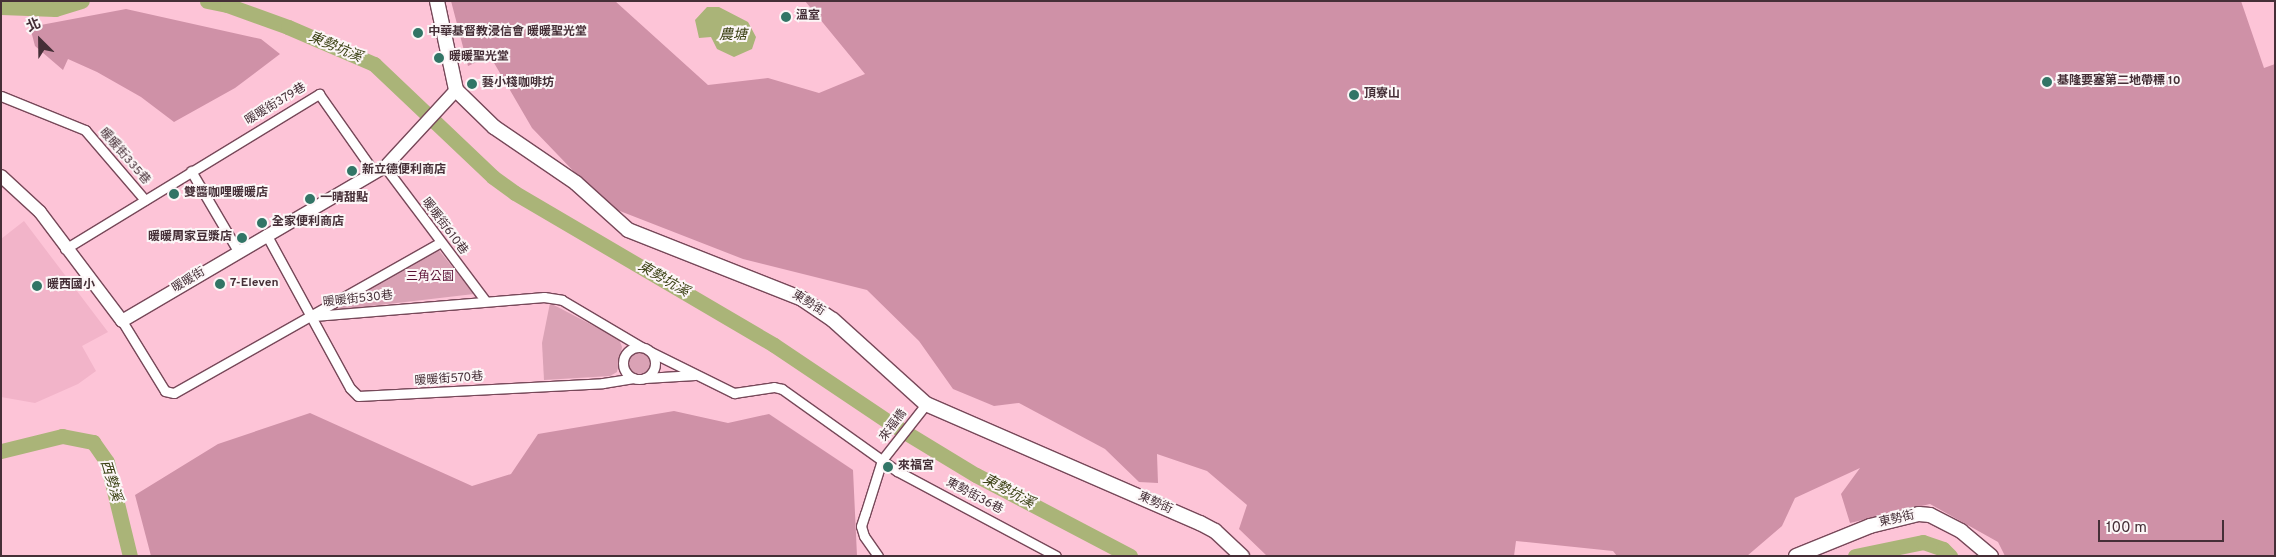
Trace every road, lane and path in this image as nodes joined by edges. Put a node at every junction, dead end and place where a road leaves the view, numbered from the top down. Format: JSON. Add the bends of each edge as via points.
{"nodes":[{"id":1,"x":437,"y":1,"type":"edge"},
{"id":2,"x":452,"y":94,"type":"junction"},
{"id":3,"x":1,"y":96,"type":"edge"},
{"id":4,"x":380,"y":170,"type":"junction"},
{"id":5,"x":191,"y":171,"type":"junction"},
{"id":6,"x":1,"y":176,"type":"edge"},
{"id":7,"x":145,"y":200,"type":"junction"},
{"id":8,"x":266,"y":234,"type":"junction"},
{"id":9,"x":439,"y":243,"type":"junction"},
{"id":10,"x":64,"y":249,"type":"junction"},
{"id":11,"x":238,"y":251,"type":"junction"},
{"id":12,"x":484,"y":300,"type":"junction"},
{"id":13,"x":311,"y":317,"type":"junction"},
{"id":14,"x":122,"y":321,"type":"junction"},
{"id":15,"x":642,"y":347,"type":"junction"},
{"id":16,"x":650,"y":352,"type":"junction"},
{"id":17,"x":695,"y":375,"type":"junction"},
{"id":18,"x":634,"y":378,"type":"junction"},
{"id":19,"x":644,"y":378,"type":"junction"},
{"id":20,"x":922,"y":409,"type":"junction"},
{"id":21,"x":882,"y":460,"type":"junction"},
{"id":22,"x":878,"y":556,"type":"edge"},
{"id":23,"x":1056,"y":556,"type":"edge"},
{"id":24,"x":1242,"y":556,"type":"edge"},
{"id":25,"x":1796,"y":556,"type":"edge"},
{"id":26,"x":1991,"y":556,"type":"edge"}],
"edges":[{"from":1,"to":2,"type":"main road"},
{"from":2,"to":4,"type":"street","name":"暖暖街","via":[[414,139]]},
{"from":2,"to":20,"type":"main road","name":"東勢街","via":[[576,183],[628,230],[774,285],[813,305]]},
{"from":3,"to":7,"type":"street","name":"暖暖街335巷","via":[[85,130]]},
{"from":4,"to":5,"type":"street","name":"暖暖街379巷","via":[[319,94]]},
{"from":4,"to":8,"type":"street","name":"暖暖街"},
{"from":4,"to":9,"type":"street","name":"暖暖街610巷"},
{"from":5,"to":7,"type":"street","name":"暖暖街379巷"},
{"from":5,"to":11,"type":"street"},
{"from":6,"to":10,"type":"street","via":[[40,212]]},
{"from":7,"to":10,"type":"street","name":"暖暖街379巷"},
{"from":8,"to":11,"type":"street","name":"暖暖街"},
{"from":8,"to":13,"type":"street","name":"暖暖街570巷"},
{"from":9,"to":12,"type":"street","name":"暖暖街610巷"},
{"from":9,"to":13,"type":"street"},
{"from":10,"to":14,"type":"street"},
{"from":11,"to":14,"type":"street","name":"暖暖街"},
{"from":12,"to":13,"type":"street","name":"暖暖街530巷"},
{"from":12,"to":15,"type":"street","name":"暖暖街530巷","via":[[544,297],[562,300]]},
{"from":13,"to":14,"type":"street","name":"暖暖街530巷","via":[[174,392],[165,391]]},
{"from":13,"to":18,"type":"street","name":"暖暖街570巷","via":[[350,388],[364,397],[603,383]]},
{"from":15,"to":16,"type":"street"},
{"from":15,"to":18,"type":"street","via":[[631,348],[624,356],[623,367]]},
{"from":16,"to":17,"type":"street"},
{"from":16,"to":19,"type":"street","via":[[655,366]]},
{"from":17,"to":19,"type":"street"},
{"from":17,"to":21,"type":"street","via":[[734,393],[774,387],[782,389]]},
{"from":18,"to":19,"type":"street"},
{"from":20,"to":21,"type":"street","name":"來福橋"},
{"from":20,"to":24,"type":"main road","name":"東勢街","via":[[1208,527]]},
{"from":21,"to":22,"type":"street","via":[[861,526]]},
{"from":21,"to":23,"type":"street","name":"東勢街36巷"},
{"from":25,"to":26,"type":"main road","name":"東勢街","via":[[1870,526],[1919,514],[1930,515],[1961,531]]}]}
